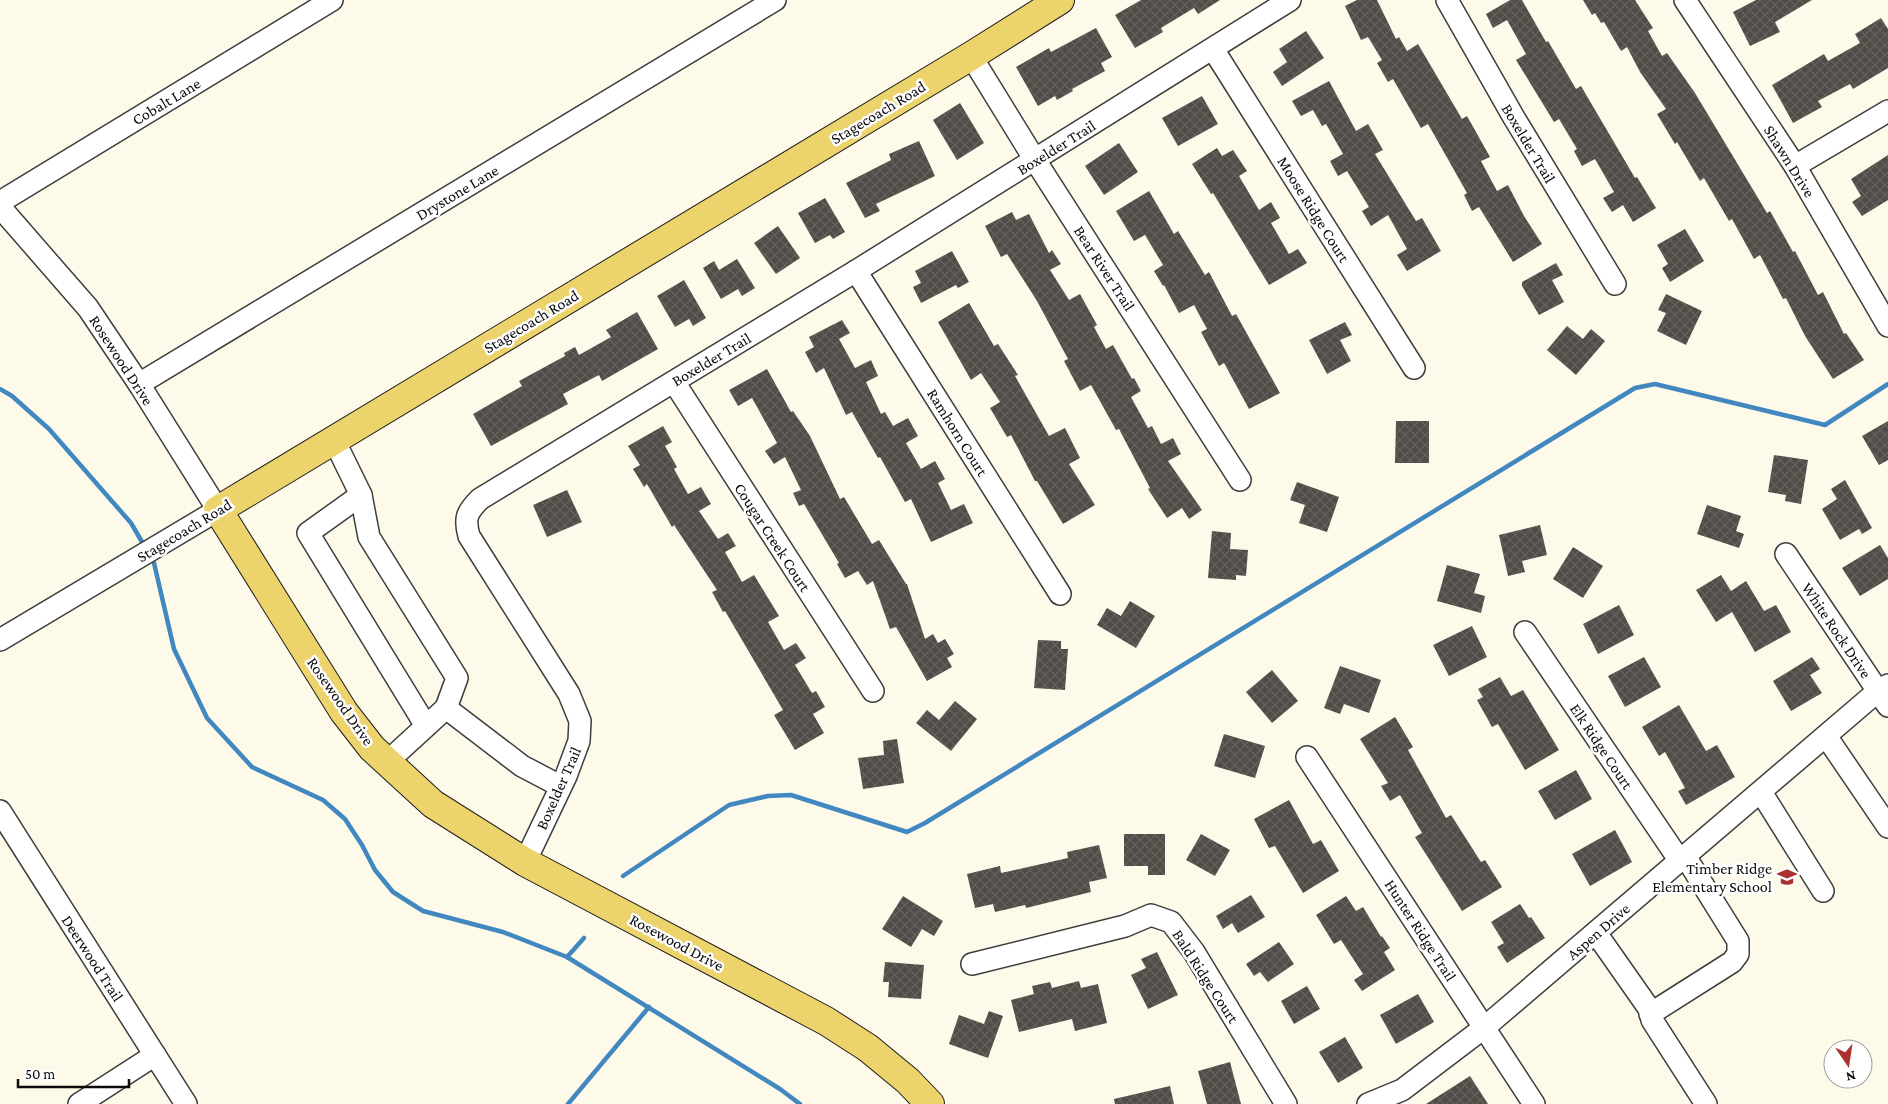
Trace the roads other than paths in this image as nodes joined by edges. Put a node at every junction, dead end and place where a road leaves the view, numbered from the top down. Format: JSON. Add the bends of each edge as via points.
{"nodes":[{"id":1,"x":332,"y":0,"type":"edge"},
{"id":2,"x":775,"y":0,"type":"edge"},
{"id":3,"x":1060,"y":0,"type":"edge"},
{"id":4,"x":1290,"y":0,"type":"edge"},
{"id":5,"x":1447,"y":0,"type":"edge"},
{"id":6,"x":1685,"y":0,"type":"edge"},
{"id":7,"x":1213,"y":49,"type":"junction"},
{"id":8,"x":971,"y":56,"type":"junction"},
{"id":9,"x":1888,"y":111,"type":"edge"},
{"id":10,"x":1035,"y":160,"type":"junction"},
{"id":11,"x":1795,"y":166,"type":"junction"},
{"id":12,"x":0,"y":202,"type":"edge"},
{"id":13,"x":0,"y":207,"type":"edge"},
{"id":14,"x":856,"y":271,"type":"junction"},
{"id":15,"x":1615,"y":284,"type":"dead end"},
{"id":16,"x":1888,"y":326,"type":"edge"},
{"id":17,"x":1414,"y":368,"type":"dead end"},
{"id":18,"x":674,"y":382,"type":"junction"},
{"id":19,"x":138,"y":384,"type":"junction"},
{"id":20,"x":334,"y":440,"type":"junction"},
{"id":21,"x":1240,"y":480,"type":"dead end"},
{"id":22,"x":361,"y":495,"type":"junction"},
{"id":23,"x":218,"y":510,"type":"junction"},
{"id":24,"x":1786,"y":554,"type":"dead end"},
{"id":25,"x":1060,"y":594,"type":"dead end"},
{"id":26,"x":1525,"y":632,"type":"dead end"},
{"id":27,"x":0,"y":640,"type":"edge"},
{"id":28,"x":872,"y":692,"type":"dead end"},
{"id":29,"x":1885,"y":694,"type":"edge"},
{"id":30,"x":446,"y":708,"type":"junction"},
{"id":31,"x":426,"y":726,"type":"junction"},
{"id":32,"x":1826,"y":736,"type":"junction"},
{"id":33,"x":1307,"y":757,"type":"dead end"},
{"id":34,"x":386,"y":762,"type":"junction"},
{"id":35,"x":560,"y":786,"type":"junction"},
{"id":36,"x":1761,"y":792,"type":"junction"},
{"id":37,"x":3,"y":821,"type":"edge"},
{"id":38,"x":1888,"y":827,"type":"edge"},
{"id":39,"x":1683,"y":858,"type":"junction"},
{"id":40,"x":525,"y":862,"type":"junction"},
{"id":41,"x":1823,"y":891,"type":"dead end"},
{"id":42,"x":1596,"y":933,"type":"junction"},
{"id":43,"x":972,"y":964,"type":"dead end"},
{"id":44,"x":1650,"y":1014,"type":"junction"},
{"id":45,"x":1485,"y":1027,"type":"junction"},
{"id":46,"x":155,"y":1055,"type":"junction"},
{"id":47,"x":79,"y":1104,"type":"edge"},
{"id":48,"x":186,"y":1104,"type":"edge"},
{"id":49,"x":930,"y":1104,"type":"edge"},
{"id":50,"x":1286,"y":1104,"type":"edge"},
{"id":51,"x":1368,"y":1104,"type":"edge"},
{"id":52,"x":1534,"y":1104,"type":"edge"},
{"id":53,"x":1706,"y":1104,"type":"edge"}],
"edges":[{"from":1,"to":12,"type":"street","name":"Cobalt Lane"},
{"from":2,"to":19,"type":"street","name":"Drystone Lane"},
{"from":3,"to":8,"type":"main road","name":"Stagecoach Road"},
{"from":4,"to":7,"type":"street","name":"Boxelder Trail"},
{"from":5,"to":15,"type":"street","name":"Boxelder Trail"},
{"from":6,"to":11,"type":"street","name":"Shawn Drive"},
{"from":7,"to":10,"type":"street","name":"Boxelder Trail"},
{"from":7,"to":17,"type":"street","name":"Moose Ridge Court"},
{"from":8,"to":10,"type":"street","name":"Bear River Trail"},
{"from":8,"to":20,"type":"main road","name":"Stagecoach Road"},
{"from":9,"to":11,"type":"street"},
{"from":10,"to":14,"type":"street","name":"Boxelder Trail"},
{"from":10,"to":21,"type":"street","name":"Bear River Trail"},
{"from":11,"to":16,"type":"street","name":"Shawn Drive"},
{"from":13,"to":19,"type":"street","name":"Rosewood Drive","via":[[88,308]]},
{"from":14,"to":18,"type":"street","name":"Boxelder Trail"},
{"from":14,"to":25,"type":"street","name":"Ramhorn Court"},
{"from":18,"to":28,"type":"street","name":"Cougar Creek Court"},
{"from":18,"to":35,"type":"street","name":"Boxelder Trail","via":[[480,499],[470,509],[466,523],[469,536],[569,694],[580,721],[579,742]]},
{"from":19,"to":23,"type":"street","name":"Rosewood Drive"},
{"from":20,"to":22,"type":"street"},
{"from":20,"to":23,"type":"main road","name":"Stagecoach Road"},
{"from":22,"to":30,"type":"street","via":[[369,538],[457,678]]},
{"from":22,"to":31,"type":"street","via":[[308,533]]},
{"from":23,"to":27,"type":"street","name":"Stagecoach Road"},
{"from":23,"to":34,"type":"main road","name":"Rosewood Drive","via":[[344,712]]},
{"from":24,"to":29,"type":"street","name":"White Rock Drive"},
{"from":26,"to":39,"type":"street","name":"Elk Ridge Court"},
{"from":29,"to":32,"type":"street","name":"Aspen Drive"},
{"from":30,"to":31,"type":"street"},
{"from":30,"to":35,"type":"street","via":[[522,766]]},
{"from":31,"to":34,"type":"street"},
{"from":32,"to":36,"type":"street","name":"Aspen Drive"},
{"from":32,"to":38,"type":"street"},
{"from":33,"to":45,"type":"street","name":"Hunter Ridge Trail"},
{"from":34,"to":40,"type":"main road","name":"Rosewood Drive","via":[[432,804]]},
{"from":35,"to":40,"type":"street","name":"Boxelder Trail"},
{"from":36,"to":39,"type":"street","name":"Aspen Drive"},
{"from":36,"to":41,"type":"street"},
{"from":37,"to":46,"type":"street","name":"Deerwood Trail"},
{"from":39,"to":42,"type":"street","name":"Aspen Drive"},
{"from":39,"to":44,"type":"street","name":"Elk Ridge Court","via":[[1738,941],[1738,954],[1732,962]]},
{"from":40,"to":49,"type":"main road","name":"Rosewood Drive","via":[[826,1021],[868,1048]]},
{"from":42,"to":44,"type":"street"},
{"from":42,"to":45,"type":"street","name":"Aspen Drive"},
{"from":43,"to":50,"type":"street","name":"Bald Ridge Court","via":[[1125,926],[1151,915],[1171,922],[1194,952]]},
{"from":44,"to":53,"type":"street"},
{"from":45,"to":51,"type":"street","name":"Aspen Drive","via":[[1402,1090]]},
{"from":45,"to":52,"type":"street","name":"Hunter Ridge Trail"},
{"from":46,"to":47,"type":"street"},
{"from":46,"to":48,"type":"street","name":"Deerwood Trail"}]}
